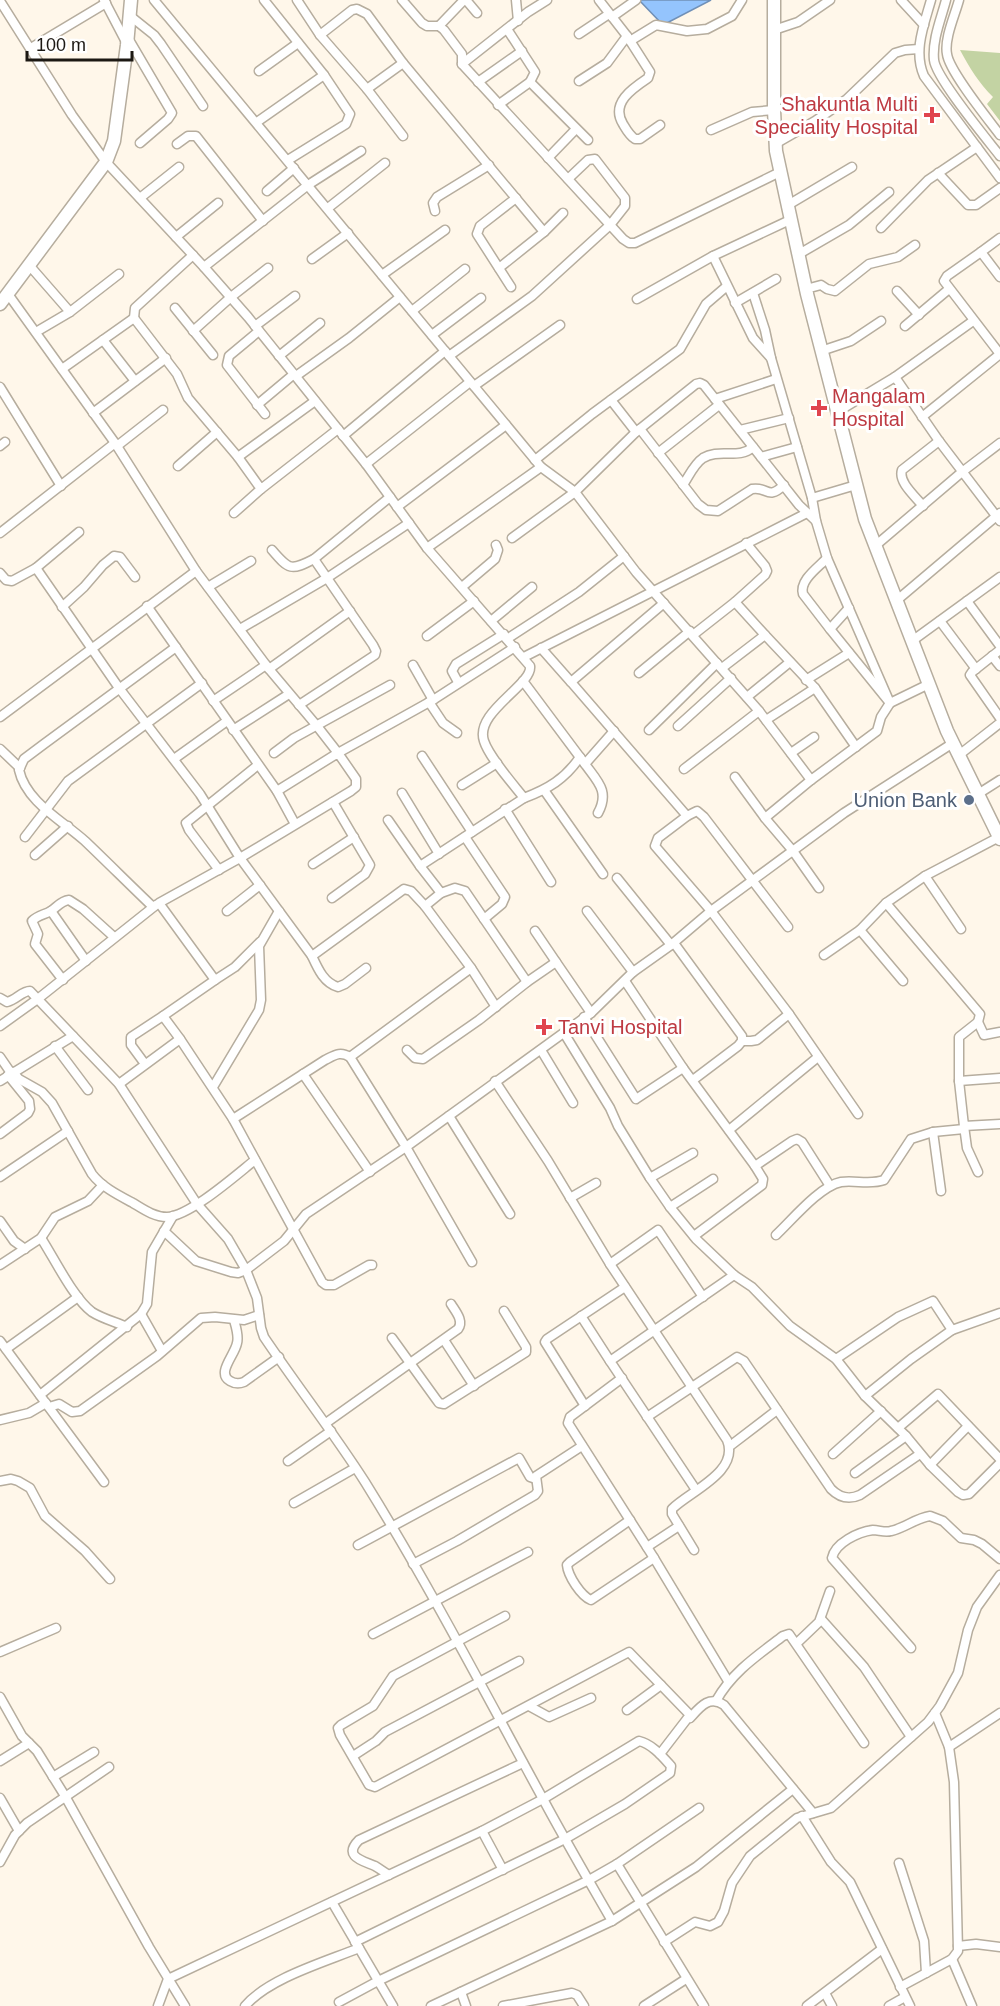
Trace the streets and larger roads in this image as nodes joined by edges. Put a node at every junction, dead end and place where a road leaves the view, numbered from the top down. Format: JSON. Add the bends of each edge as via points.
{"nodes":[{"id":1,"x":131,"y":0,"type":"edge"},
{"id":2,"x":154,"y":0,"type":"edge"},
{"id":3,"x":264,"y":0,"type":"edge"},
{"id":4,"x":297,"y":0,"type":"edge"},
{"id":5,"x":465,"y":0,"type":"edge"},
{"id":6,"x":516,"y":0,"type":"edge"},
{"id":7,"x":547,"y":0,"type":"edge"},
{"id":8,"x":599,"y":0,"type":"edge"},
{"id":9,"x":636,"y":0,"type":"edge"},
{"id":10,"x":742,"y":0,"type":"edge"},
{"id":11,"x":774,"y":0,"type":"edge"},
{"id":12,"x":830,"y":0,"type":"edge"},
{"id":13,"x":901,"y":0,"type":"edge"},
{"id":14,"x":931,"y":0,"type":"edge"},
{"id":15,"x":946,"y":0,"type":"edge"},
{"id":16,"x":959,"y":0,"type":"edge"},
{"id":17,"x":0,"y":1,"type":"edge"},
{"id":18,"x":404,"y":1,"type":"edge"},
{"id":19,"x":105,"y":2,"type":"edge"},
{"id":20,"x":477,"y":13,"type":"dead end"},
{"id":21,"x":129,"y":15,"type":"junction"},
{"id":22,"x":610,"y":16,"type":"junction"},
{"id":23,"x":518,"y":21,"type":"junction"},
{"id":24,"x":924,"y":25,"type":"junction"},
{"id":25,"x":439,"y":26,"type":"junction"},
{"id":26,"x":507,"y":29,"type":"junction"},
{"id":27,"x":774,"y":30,"type":"junction"},
{"id":28,"x":579,"y":34,"type":"dead end"},
{"id":29,"x":320,"y":35,"type":"junction"},
{"id":30,"x":628,"y":38,"type":"junction"},
{"id":31,"x":128,"y":41,"type":"junction"},
{"id":32,"x":298,"y":43,"type":"junction"},
{"id":33,"x":31,"y":48,"type":"junction"},
{"id":34,"x":920,"y":49,"type":"junction"},
{"id":35,"x":522,"y":51,"type":"junction"},
{"id":36,"x":948,"y":58,"type":"junction"},
{"id":37,"x":403,"y":63,"type":"junction"},
{"id":38,"x":935,"y":63,"type":"junction"},
{"id":39,"x":462,"y":64,"type":"junction"},
{"id":40,"x":920,"y":68,"type":"junction"},
{"id":41,"x":259,"y":71,"type":"dead end"},
{"id":42,"x":324,"y":75,"type":"junction"},
{"id":43,"x":579,"y":81,"type":"dead end"},
{"id":44,"x":478,"y":82,"type":"junction"},
{"id":45,"x":530,"y":82,"type":"junction"},
{"id":46,"x":368,"y":89,"type":"junction"},
{"id":47,"x":498,"y":105,"type":"junction"},
{"id":48,"x":203,"y":106,"type":"dead end"},
{"id":49,"x":774,"y":110,"type":"junction"},
{"id":50,"x":257,"y":122,"type":"junction"},
{"id":51,"x":660,"y":125,"type":"dead end"},
{"id":52,"x":576,"y":129,"type":"junction"},
{"id":53,"x":711,"y":130,"type":"dead end"},
{"id":54,"x":1000,"y":135,"type":"edge"},
{"id":55,"x":403,"y":136,"type":"dead end"},
{"id":56,"x":588,"y":140,"type":"dead end"},
{"id":57,"x":140,"y":142,"type":"dead end"},
{"id":58,"x":177,"y":144,"type":"dead end"},
{"id":59,"x":775,"y":144,"type":"junction"},
{"id":60,"x":977,"y":147,"type":"junction"},
{"id":61,"x":362,"y":151,"type":"dead end"},
{"id":62,"x":1000,"y":156,"type":"edge"},
{"id":63,"x":548,"y":158,"type":"junction"},
{"id":64,"x":106,"y":162,"type":"junction"},
{"id":65,"x":385,"y":163,"type":"dead end"},
{"id":66,"x":291,"y":164,"type":"junction"},
{"id":67,"x":489,"y":165,"type":"junction"},
{"id":68,"x":179,"y":167,"type":"dead end"},
{"id":69,"x":852,"y":167,"type":"dead end"},
{"id":70,"x":780,"y":172,"type":"junction"},
{"id":71,"x":938,"y":173,"type":"junction"},
{"id":72,"x":1000,"y":178,"type":"edge"},
{"id":73,"x":568,"y":179,"type":"junction"},
{"id":74,"x":308,"y":185,"type":"junction"},
{"id":75,"x":1000,"y":188,"type":"edge"},
{"id":76,"x":267,"y":191,"type":"dead end"},
{"id":77,"x":889,"y":192,"type":"dead end"},
{"id":78,"x":140,"y":198,"type":"junction"},
{"id":79,"x":516,"y":198,"type":"junction"},
{"id":80,"x":218,"y":203,"type":"dead end"},
{"id":81,"x":788,"y":205,"type":"junction"},
{"id":82,"x":328,"y":208,"type":"junction"},
{"id":83,"x":435,"y":211,"type":"dead end"},
{"id":84,"x":563,"y":213,"type":"dead end"},
{"id":85,"x":792,"y":219,"type":"junction"},
{"id":86,"x":263,"y":220,"type":"junction"},
{"id":87,"x":610,"y":225,"type":"junction"},
{"id":88,"x":881,"y":228,"type":"dead end"},
{"id":89,"x":444,"y":230,"type":"dead end"},
{"id":90,"x":348,"y":232,"type":"junction"},
{"id":91,"x":544,"y":232,"type":"junction"},
{"id":92,"x":176,"y":237,"type":"junction"},
{"id":93,"x":1000,"y":238,"type":"edge"},
{"id":94,"x":915,"y":245,"type":"dead end"},
{"id":95,"x":981,"y":252,"type":"junction"},
{"id":96,"x":799,"y":254,"type":"junction"},
{"id":97,"x":194,"y":255,"type":"junction"},
{"id":98,"x":713,"y":256,"type":"junction"},
{"id":99,"x":312,"y":259,"type":"dead end"},
{"id":100,"x":30,"y":265,"type":"junction"},
{"id":101,"x":204,"y":267,"type":"junction"},
{"id":102,"x":268,"y":268,"type":"dead end"},
{"id":103,"x":500,"y":268,"type":"junction"},
{"id":104,"x":465,"y":269,"type":"dead end"},
{"id":105,"x":119,"y":274,"type":"dead end"},
{"id":106,"x":382,"y":275,"type":"junction"},
{"id":107,"x":1000,"y":277,"type":"edge"},
{"id":108,"x":776,"y":279,"type":"dead end"},
{"id":109,"x":727,"y":286,"type":"junction"},
{"id":110,"x":511,"y":287,"type":"dead end"},
{"id":111,"x":949,"y":289,"type":"junction"},
{"id":112,"x":806,"y":290,"type":"junction"},
{"id":113,"x":897,"y":291,"type":"dead end"},
{"id":114,"x":753,"y":293,"type":"junction"},
{"id":115,"x":8,"y":294,"type":"junction"},
{"id":116,"x":295,"y":296,"type":"dead end"},
{"id":117,"x":231,"y":297,"type":"junction"},
{"id":118,"x":400,"y":297,"type":"junction"},
{"id":119,"x":482,"y":298,"type":"dead end"},
{"id":120,"x":637,"y":298,"type":"dead end"},
{"id":121,"x":735,"y":303,"type":"junction"},
{"id":122,"x":0,"y":304,"type":"edge"},
{"id":123,"x":175,"y":308,"type":"dead end"},
{"id":124,"x":412,"y":311,"type":"junction"},
{"id":125,"x":70,"y":312,"type":"junction"},
{"id":126,"x":919,"y":315,"type":"junction"},
{"id":127,"x":134,"y":318,"type":"junction"},
{"id":128,"x":881,"y":321,"type":"dead end"},
{"id":129,"x":973,"y":321,"type":"junction"},
{"id":130,"x":320,"y":323,"type":"dead end"},
{"id":131,"x":560,"y":325,"type":"dead end"},
{"id":132,"x":905,"y":326,"type":"dead end"},
{"id":133,"x":257,"y":329,"type":"junction"},
{"id":134,"x":193,"y":331,"type":"junction"},
{"id":135,"x":36,"y":332,"type":"junction"},
{"id":136,"x":432,"y":335,"type":"junction"},
{"id":137,"x":103,"y":340,"type":"junction"},
{"id":138,"x":821,"y":351,"type":"junction"},
{"id":139,"x":447,"y":353,"type":"junction"},
{"id":140,"x":1000,"y":354,"type":"edge"},
{"id":141,"x":213,"y":355,"type":"dead end"},
{"id":142,"x":279,"y":356,"type":"junction"},
{"id":143,"x":166,"y":358,"type":"junction"},
{"id":144,"x":771,"y":358,"type":"junction"},
{"id":145,"x":62,"y":369,"type":"junction"},
{"id":146,"x":295,"y":375,"type":"junction"},
{"id":147,"x":895,"y":377,"type":"junction"},
{"id":148,"x":776,"y":379,"type":"junction"},
{"id":149,"x":135,"y":381,"type":"junction"},
{"id":150,"x":472,"y":384,"type":"junction"},
{"id":151,"x":0,"y":387,"type":"edge"},
{"id":152,"x":611,"y":400,"type":"junction"},
{"id":153,"x":315,"y":401,"type":"junction"},
{"id":154,"x":717,"y":402,"type":"junction"},
{"id":155,"x":257,"y":405,"type":"junction"},
{"id":156,"x":163,"y":410,"type":"dead end"},
{"id":157,"x":93,"y":412,"type":"junction"},
{"id":158,"x":837,"y":412,"type":"junction"},
{"id":159,"x":265,"y":414,"type":"dead end"},
{"id":160,"x":922,"y":417,"type":"junction"},
{"id":161,"x":789,"y":418,"type":"junction"},
{"id":162,"x":506,"y":425,"type":"junction"},
{"id":163,"x":638,"y":430,"type":"junction"},
{"id":164,"x":740,"y":430,"type":"junction"},
{"id":165,"x":217,"y":432,"type":"junction"},
{"id":166,"x":340,"y":433,"type":"junction"},
{"id":167,"x":939,"y":441,"type":"junction"},
{"id":168,"x":1000,"y":443,"type":"edge"},
{"id":169,"x":116,"y":444,"type":"junction"},
{"id":170,"x":753,"y":447,"type":"junction"},
{"id":171,"x":797,"y":447,"type":"junction"},
{"id":172,"x":658,"y":453,"type":"junction"},
{"id":173,"x":238,"y":457,"type":"junction"},
{"id":174,"x":761,"y":457,"type":"junction"},
{"id":175,"x":535,"y":460,"type":"junction"},
{"id":176,"x":366,"y":464,"type":"junction"},
{"id":177,"x":178,"y":466,"type":"dead end"},
{"id":178,"x":541,"y":467,"type":"junction"},
{"id":179,"x":962,"y":472,"type":"junction"},
{"id":180,"x":683,"y":485,"type":"junction"},
{"id":181,"x":784,"y":485,"type":"junction"},
{"id":182,"x":856,"y":485,"type":"junction"},
{"id":183,"x":61,"y":486,"type":"junction"},
{"id":184,"x":261,"y":489,"type":"junction"},
{"id":185,"x":575,"y":492,"type":"junction"},
{"id":186,"x":390,"y":497,"type":"junction"},
{"id":187,"x":812,"y":498,"type":"junction"},
{"id":188,"x":923,"y":506,"type":"junction"},
{"id":189,"x":397,"y":507,"type":"junction"},
{"id":190,"x":234,"y":513,"type":"dead end"},
{"id":191,"x":807,"y":513,"type":"junction"},
{"id":192,"x":999,"y":516,"type":"edge"},
{"id":193,"x":816,"y":520,"type":"junction"},
{"id":194,"x":409,"y":523,"type":"junction"},
{"id":195,"x":79,"y":532,"type":"dead end"},
{"id":196,"x":0,"y":533,"type":"edge"},
{"id":197,"x":512,"y":538,"type":"dead end"},
{"id":198,"x":746,"y":543,"type":"junction"},
{"id":199,"x":496,"y":545,"type":"dead end"},
{"id":200,"x":875,"y":546,"type":"junction"},
{"id":201,"x":427,"y":548,"type":"junction"},
{"id":202,"x":272,"y":550,"type":"dead end"},
{"id":203,"x":624,"y":556,"type":"junction"},
{"id":204,"x":827,"y":558,"type":"junction"},
{"id":205,"x":314,"y":559,"type":"junction"},
{"id":206,"x":251,"y":561,"type":"dead end"},
{"id":207,"x":36,"y":568,"type":"junction"},
{"id":208,"x":196,"y":571,"type":"junction"},
{"id":209,"x":0,"y":573,"type":"edge"},
{"id":210,"x":135,"y":577,"type":"dead end"},
{"id":211,"x":1000,"y":577,"type":"edge"},
{"id":212,"x":327,"y":578,"type":"junction"},
{"id":213,"x":208,"y":587,"type":"junction"},
{"id":214,"x":462,"y":587,"type":"junction"},
{"id":215,"x":532,"y":587,"type":"dead end"},
{"id":216,"x":653,"y":590,"type":"junction"},
{"id":217,"x":474,"y":601,"type":"junction"},
{"id":218,"x":896,"y":601,"type":"junction"},
{"id":219,"x":967,"y":601,"type":"junction"},
{"id":220,"x":735,"y":602,"type":"junction"},
{"id":221,"x":664,"y":603,"type":"junction"},
{"id":222,"x":147,"y":606,"type":"junction"},
{"id":223,"x":62,"y":607,"type":"junction"},
{"id":224,"x":849,"y":608,"type":"junction"},
{"id":225,"x":350,"y":611,"type":"junction"},
{"id":226,"x":491,"y":621,"type":"junction"},
{"id":227,"x":940,"y":621,"type":"junction"},
{"id":228,"x":240,"y":629,"type":"junction"},
{"id":229,"x":830,"y":629,"type":"junction"},
{"id":230,"x":691,"y":633,"type":"junction"},
{"id":231,"x":765,"y":635,"type":"junction"},
{"id":232,"x":427,"y":636,"type":"dead end"},
{"id":233,"x":506,"y":637,"type":"junction"},
{"id":234,"x":912,"y":642,"type":"junction"},
{"id":235,"x":176,"y":647,"type":"junction"},
{"id":236,"x":515,"y":647,"type":"junction"},
{"id":237,"x":92,"y":648,"type":"junction"},
{"id":238,"x":541,"y":648,"type":"junction"},
{"id":239,"x":1000,"y":648,"type":"edge"},
{"id":240,"x":849,"y":653,"type":"junction"},
{"id":241,"x":992,"y":656,"type":"junction"},
{"id":242,"x":524,"y":657,"type":"junction"},
{"id":243,"x":790,"y":662,"type":"junction"},
{"id":244,"x":413,"y":665,"type":"dead end"},
{"id":245,"x":720,"y":665,"type":"junction"},
{"id":246,"x":1000,"y":666,"type":"edge"},
{"id":247,"x":267,"y":667,"type":"junction"},
{"id":248,"x":976,"y":669,"type":"junction"},
{"id":249,"x":639,"y":673,"type":"dead end"},
{"id":250,"x":731,"y":678,"type":"junction"},
{"id":251,"x":806,"y":680,"type":"junction"},
{"id":252,"x":523,"y":681,"type":"junction"},
{"id":253,"x":458,"y":682,"type":"junction"},
{"id":254,"x":571,"y":682,"type":"junction"},
{"id":255,"x":202,"y":683,"type":"junction"},
{"id":256,"x":929,"y":684,"type":"junction"},
{"id":257,"x":390,"y":685,"type":"dead end"},
{"id":258,"x":119,"y":688,"type":"junction"},
{"id":259,"x":815,"y":688,"type":"junction"},
{"id":260,"x":289,"y":693,"type":"junction"},
{"id":261,"x":747,"y":697,"type":"junction"},
{"id":262,"x":213,"y":701,"type":"junction"},
{"id":263,"x":431,"y":701,"type":"junction"},
{"id":264,"x":890,"y":703,"type":"junction"},
{"id":265,"x":299,"y":705,"type":"junction"},
{"id":266,"x":759,"y":711,"type":"junction"},
{"id":267,"x":0,"y":717,"type":"edge"},
{"id":268,"x":1000,"y":718,"type":"edge"},
{"id":269,"x":766,"y":720,"type":"junction"},
{"id":270,"x":226,"y":721,"type":"junction"},
{"id":271,"x":1000,"y":723,"type":"edge"},
{"id":272,"x":147,"y":725,"type":"junction"},
{"id":273,"x":317,"y":726,"type":"junction"},
{"id":274,"x":678,"y":726,"type":"dead end"},
{"id":275,"x":233,"y":730,"type":"junction"},
{"id":276,"x":649,"y":730,"type":"dead end"},
{"id":277,"x":614,"y":731,"type":"junction"},
{"id":278,"x":457,"y":733,"type":"dead end"},
{"id":279,"x":814,"y":737,"type":"dead end"},
{"id":280,"x":953,"y":743,"type":"junction"},
{"id":281,"x":856,"y":747,"type":"junction"},
{"id":282,"x":274,"y":753,"type":"dead end"},
{"id":283,"x":338,"y":753,"type":"junction"},
{"id":284,"x":791,"y":753,"type":"junction"},
{"id":285,"x":2,"y":754,"type":"edge"},
{"id":286,"x":959,"y":755,"type":"junction"},
{"id":287,"x":422,"y":756,"type":"dead end"},
{"id":288,"x":174,"y":759,"type":"junction"},
{"id":289,"x":582,"y":761,"type":"junction"},
{"id":290,"x":497,"y":763,"type":"junction"},
{"id":291,"x":258,"y":765,"type":"junction"},
{"id":292,"x":20,"y":768,"type":"junction"},
{"id":293,"x":684,"y":769,"type":"dead end"},
{"id":294,"x":735,"y":777,"type":"dead end"},
{"id":295,"x":811,"y":780,"type":"junction"},
{"id":296,"x":1000,"y":780,"type":"edge"},
{"id":297,"x":462,"y":785,"type":"dead end"},
{"id":298,"x":277,"y":790,"type":"junction"},
{"id":299,"x":544,"y":790,"type":"junction"},
{"id":300,"x":402,"y":793,"type":"dead end"},
{"id":301,"x":978,"y":794,"type":"junction"},
{"id":302,"x":524,"y":798,"type":"junction"},
{"id":303,"x":333,"y":802,"type":"junction"},
{"id":304,"x":207,"y":805,"type":"junction"},
{"id":305,"x":46,"y":808,"type":"junction"},
{"id":306,"x":504,"y":809,"type":"junction"},
{"id":307,"x":598,"y":813,"type":"dead end"},
{"id":308,"x":687,"y":816,"type":"junction"},
{"id":309,"x":765,"y":818,"type":"junction"},
{"id":310,"x":388,"y":820,"type":"dead end"},
{"id":311,"x":295,"y":824,"type":"junction"},
{"id":312,"x":68,"y":826,"type":"junction"},
{"id":313,"x":468,"y":835,"type":"junction"},
{"id":314,"x":24,"y":837,"type":"dead end"},
{"id":315,"x":354,"y":837,"type":"junction"},
{"id":316,"x":1000,"y":838,"type":"edge"},
{"id":317,"x":793,"y":851,"type":"junction"},
{"id":318,"x":439,"y":854,"type":"junction"},
{"id":319,"x":35,"y":855,"type":"dead end"},
{"id":320,"x":240,"y":858,"type":"junction"},
{"id":321,"x":313,"y":864,"type":"dead end"},
{"id":322,"x":420,"y":866,"type":"junction"},
{"id":323,"x":219,"y":870,"type":"junction"},
{"id":324,"x":603,"y":874,"type":"dead end"},
{"id":325,"x":925,"y":876,"type":"junction"},
{"id":326,"x":617,"y":878,"type":"dead end"},
{"id":327,"x":753,"y":880,"type":"junction"},
{"id":328,"x":551,"y":882,"type":"dead end"},
{"id":329,"x":260,"y":885,"type":"junction"},
{"id":330,"x":819,"y":888,"type":"dead end"},
{"id":331,"x":441,"y":893,"type":"junction"},
{"id":332,"x":332,"y":898,"type":"dead end"},
{"id":333,"x":886,"y":903,"type":"junction"},
{"id":334,"x":156,"y":905,"type":"junction"},
{"id":335,"x":425,"y":906,"type":"junction"},
{"id":336,"x":279,"y":910,"type":"junction"},
{"id":337,"x":51,"y":911,"type":"junction"},
{"id":338,"x":227,"y":911,"type":"dead end"},
{"id":339,"x":587,"y":911,"type":"dead end"},
{"id":340,"x":711,"y":911,"type":"junction"},
{"id":341,"x":484,"y":919,"type":"junction"},
{"id":342,"x":788,"y":927,"type":"dead end"},
{"id":343,"x":961,"y":929,"type":"dead end"},
{"id":344,"x":860,"y":930,"type":"junction"},
{"id":345,"x":535,"y":932,"type":"dead end"},
{"id":346,"x":114,"y":937,"type":"junction"},
{"id":347,"x":260,"y":942,"type":"junction"},
{"id":348,"x":672,"y":944,"type":"junction"},
{"id":349,"x":824,"y":955,"type":"dead end"},
{"id":350,"x":312,"y":956,"type":"junction"},
{"id":351,"x":86,"y":961,"type":"junction"},
{"id":352,"x":556,"y":962,"type":"junction"},
{"id":353,"x":366,"y":968,"type":"dead end"},
{"id":354,"x":471,"y":968,"type":"junction"},
{"id":355,"x":633,"y":972,"type":"junction"},
{"id":356,"x":63,"y":980,"type":"junction"},
{"id":357,"x":215,"y":980,"type":"junction"},
{"id":358,"x":625,"y":981,"type":"junction"},
{"id":359,"x":903,"y":981,"type":"dead end"},
{"id":360,"x":527,"y":982,"type":"junction"},
{"id":361,"x":0,"y":998,"type":"edge"},
{"id":362,"x":39,"y":998,"type":"junction"},
{"id":363,"x":496,"y":1007,"type":"junction"},
{"id":364,"x":789,"y":1014,"type":"junction"},
{"id":365,"x":588,"y":1015,"type":"junction"},
{"id":366,"x":163,"y":1016,"type":"junction"},
{"id":367,"x":978,"y":1022,"type":"junction"},
{"id":368,"x":0,"y":1026,"type":"edge"},
{"id":369,"x":1000,"y":1032,"type":"edge"},
{"id":370,"x":564,"y":1033,"type":"junction"},
{"id":371,"x":73,"y":1036,"type":"junction"},
{"id":372,"x":180,"y":1039,"type":"junction"},
{"id":373,"x":742,"y":1041,"type":"junction"},
{"id":374,"x":55,"y":1046,"type":"junction"},
{"id":375,"x":407,"y":1050,"type":"dead end"},
{"id":376,"x":541,"y":1050,"type":"junction"},
{"id":377,"x":350,"y":1057,"type":"junction"},
{"id":378,"x":818,"y":1057,"type":"junction"},
{"id":379,"x":0,"y":1058,"type":"edge"},
{"id":380,"x":145,"y":1064,"type":"junction"},
{"id":381,"x":683,"y":1068,"type":"junction"},
{"id":382,"x":11,"y":1073,"type":"junction"},
{"id":383,"x":303,"y":1074,"type":"junction"},
{"id":384,"x":1000,"y":1078,"type":"edge"},
{"id":385,"x":693,"y":1080,"type":"junction"},
{"id":386,"x":0,"y":1081,"type":"edge"},
{"id":387,"x":495,"y":1081,"type":"junction"},
{"id":388,"x":959,"y":1081,"type":"junction"},
{"id":389,"x":119,"y":1084,"type":"junction"},
{"id":390,"x":213,"y":1087,"type":"junction"},
{"id":391,"x":88,"y":1090,"type":"dead end"},
{"id":392,"x":573,"y":1103,"type":"dead end"},
{"id":393,"x":858,"y":1114,"type":"dead end"},
{"id":394,"x":449,"y":1116,"type":"junction"},
{"id":395,"x":233,"y":1119,"type":"junction"},
{"id":396,"x":1000,"y":1124,"type":"edge"},
{"id":397,"x":964,"y":1127,"type":"junction"},
{"id":398,"x":729,"y":1130,"type":"junction"},
{"id":399,"x":68,"y":1131,"type":"junction"},
{"id":400,"x":933,"y":1132,"type":"junction"},
{"id":401,"x":0,"y":1134,"type":"edge"},
{"id":402,"x":406,"y":1147,"type":"junction"},
{"id":403,"x":693,"y":1153,"type":"dead end"},
{"id":404,"x":255,"y":1160,"type":"junction"},
{"id":405,"x":754,"y":1166,"type":"junction"},
{"id":406,"x":370,"y":1172,"type":"junction"},
{"id":407,"x":978,"y":1172,"type":"dead end"},
{"id":408,"x":1,"y":1174,"type":"edge"},
{"id":409,"x":651,"y":1178,"type":"junction"},
{"id":410,"x":713,"y":1179,"type":"dead end"},
{"id":411,"x":596,"y":1183,"type":"dead end"},
{"id":412,"x":103,"y":1185,"type":"junction"},
{"id":413,"x":830,"y":1186,"type":"junction"},
{"id":414,"x":941,"y":1191,"type":"dead end"},
{"id":415,"x":570,"y":1198,"type":"junction"},
{"id":416,"x":197,"y":1204,"type":"junction"},
{"id":417,"x":670,"y":1207,"type":"junction"},
{"id":418,"x":510,"y":1214,"type":"dead end"},
{"id":419,"x":173,"y":1216,"type":"junction"},
{"id":420,"x":0,"y":1221,"type":"edge"},
{"id":421,"x":293,"y":1229,"type":"junction"},
{"id":422,"x":164,"y":1231,"type":"junction"},
{"id":423,"x":693,"y":1236,"type":"junction"},
{"id":424,"x":776,"y":1236,"type":"dead end"},
{"id":425,"x":41,"y":1238,"type":"junction"},
{"id":426,"x":24,"y":1249,"type":"junction"},
{"id":427,"x":472,"y":1262,"type":"dead end"},
{"id":428,"x":610,"y":1264,"type":"junction"},
{"id":429,"x":0,"y":1265,"type":"edge"},
{"id":430,"x":372,"y":1265,"type":"dead end"},
{"id":431,"x":246,"y":1270,"type":"junction"},
{"id":432,"x":734,"y":1275,"type":"junction"},
{"id":433,"x":625,"y":1287,"type":"junction"},
{"id":434,"x":78,"y":1297,"type":"junction"},
{"id":435,"x":703,"y":1297,"type":"junction"},
{"id":436,"x":452,"y":1304,"type":"dead end"},
{"id":437,"x":504,"y":1311,"type":"dead end"},
{"id":438,"x":1000,"y":1313,"type":"edge"},
{"id":439,"x":141,"y":1314,"type":"junction"},
{"id":440,"x":260,"y":1315,"type":"junction"},
{"id":441,"x":581,"y":1316,"type":"junction"},
{"id":442,"x":234,"y":1320,"type":"junction"},
{"id":443,"x":128,"y":1327,"type":"junction"},
{"id":444,"x":654,"y":1330,"type":"junction"},
{"id":445,"x":952,"y":1330,"type":"junction"},
{"id":446,"x":392,"y":1338,"type":"dead end"},
{"id":447,"x":444,"y":1340,"type":"junction"},
{"id":448,"x":0,"y":1341,"type":"edge"},
{"id":449,"x":6,"y":1349,"type":"junction"},
{"id":450,"x":162,"y":1351,"type":"junction"},
{"id":451,"x":279,"y":1357,"type":"junction"},
{"id":452,"x":836,"y":1359,"type":"junction"},
{"id":453,"x":610,"y":1361,"type":"junction"},
{"id":454,"x":411,"y":1363,"type":"junction"},
{"id":455,"x":622,"y":1378,"type":"junction"},
{"id":456,"x":474,"y":1386,"type":"junction"},
{"id":457,"x":691,"y":1386,"type":"junction"},
{"id":458,"x":40,"y":1395,"type":"junction"},
{"id":459,"x":865,"y":1396,"type":"junction"},
{"id":460,"x":47,"y":1405,"type":"junction"},
{"id":461,"x":585,"y":1406,"type":"junction"},
{"id":462,"x":777,"y":1410,"type":"junction"},
{"id":463,"x":881,"y":1411,"type":"junction"},
{"id":464,"x":647,"y":1416,"type":"junction"},
{"id":465,"x":0,"y":1420,"type":"edge"},
{"id":466,"x":968,"y":1426,"type":"junction"},
{"id":467,"x":328,"y":1427,"type":"junction"},
{"id":468,"x":898,"y":1428,"type":"junction"},
{"id":469,"x":906,"y":1436,"type":"junction"},
{"id":470,"x":582,"y":1446,"type":"junction"},
{"id":471,"x":730,"y":1446,"type":"junction"},
{"id":472,"x":833,"y":1454,"type":"dead end"},
{"id":473,"x":920,"y":1454,"type":"junction"},
{"id":474,"x":288,"y":1461,"type":"dead end"},
{"id":475,"x":1000,"y":1461,"type":"edge"},
{"id":476,"x":930,"y":1465,"type":"junction"},
{"id":477,"x":356,"y":1468,"type":"junction"},
{"id":478,"x":855,"y":1473,"type":"dead end"},
{"id":479,"x":536,"y":1479,"type":"junction"},
{"id":480,"x":0,"y":1481,"type":"edge"},
{"id":481,"x":104,"y":1482,"type":"dead end"},
{"id":482,"x":696,"y":1490,"type":"junction"},
{"id":483,"x":294,"y":1503,"type":"dead end"},
{"id":484,"x":630,"y":1520,"type":"junction"},
{"id":485,"x":679,"y":1526,"type":"junction"},
{"id":486,"x":392,"y":1528,"type":"junction"},
{"id":487,"x":358,"y":1545,"type":"dead end"},
{"id":488,"x":647,"y":1547,"type":"junction"},
{"id":489,"x":694,"y":1550,"type":"dead end"},
{"id":490,"x":528,"y":1552,"type":"dead end"},
{"id":491,"x":654,"y":1558,"type":"junction"},
{"id":492,"x":1000,"y":1559,"type":"edge"},
{"id":493,"x":413,"y":1564,"type":"junction"},
{"id":494,"x":1000,"y":1575,"type":"edge"},
{"id":495,"x":110,"y":1579,"type":"dead end"},
{"id":496,"x":830,"y":1590,"type":"dead end"},
{"id":497,"x":435,"y":1602,"type":"junction"},
{"id":498,"x":505,"y":1616,"type":"dead end"},
{"id":499,"x":821,"y":1619,"type":"junction"},
{"id":500,"x":56,"y":1628,"type":"dead end"},
{"id":501,"x":374,"y":1634,"type":"dead end"},
{"id":502,"x":457,"y":1640,"type":"junction"},
{"id":503,"x":797,"y":1643,"type":"junction"},
{"id":504,"x":911,"y":1648,"type":"dead end"},
{"id":505,"x":0,"y":1652,"type":"edge"},
{"id":506,"x":519,"y":1661,"type":"dead end"},
{"id":507,"x":480,"y":1680,"type":"junction"},
{"id":508,"x":728,"y":1681,"type":"junction"},
{"id":509,"x":661,"y":1685,"type":"junction"},
{"id":510,"x":591,"y":1698,"type":"dead end"},
{"id":511,"x":716,"y":1701,"type":"junction"},
{"id":512,"x":1,"y":1703,"type":"edge"},
{"id":513,"x":529,"y":1706,"type":"junction"},
{"id":514,"x":627,"y":1710,"type":"dead end"},
{"id":515,"x":935,"y":1713,"type":"junction"},
{"id":516,"x":1000,"y":1713,"type":"edge"},
{"id":517,"x":690,"y":1718,"type":"junction"},
{"id":518,"x":502,"y":1721,"type":"junction"},
{"id":519,"x":911,"y":1737,"type":"junction"},
{"id":520,"x":28,"y":1743,"type":"junction"},
{"id":521,"x":864,"y":1743,"type":"dead end"},
{"id":522,"x":949,"y":1747,"type":"junction"},
{"id":523,"x":94,"y":1752,"type":"dead end"},
{"id":524,"x":660,"y":1754,"type":"junction"},
{"id":525,"x":353,"y":1756,"type":"junction"},
{"id":526,"x":0,"y":1761,"type":"edge"},
{"id":527,"x":523,"y":1763,"type":"junction"},
{"id":528,"x":109,"y":1767,"type":"dead end"},
{"id":529,"x":53,"y":1777,"type":"junction"},
{"id":530,"x":793,"y":1789,"type":"junction"},
{"id":531,"x":65,"y":1796,"type":"junction"},
{"id":532,"x":0,"y":1798,"type":"edge"},
{"id":533,"x":543,"y":1799,"type":"junction"},
{"id":534,"x":699,"y":1808,"type":"dead end"},
{"id":535,"x":813,"y":1813,"type":"junction"},
{"id":536,"x":802,"y":1816,"type":"junction"},
{"id":537,"x":482,"y":1831,"type":"junction"},
{"id":538,"x":17,"y":1833,"type":"junction"},
{"id":539,"x":565,"y":1839,"type":"junction"},
{"id":540,"x":0,"y":1845,"type":"edge"},
{"id":541,"x":0,"y":1862,"type":"edge"},
{"id":542,"x":899,"y":1863,"type":"dead end"},
{"id":543,"x":616,"y":1864,"type":"junction"},
{"id":544,"x":503,"y":1870,"type":"junction"},
{"id":545,"x":388,"y":1875,"type":"junction"},
{"id":546,"x":589,"y":1880,"type":"junction"},
{"id":547,"x":332,"y":1902,"type":"junction"},
{"id":548,"x":641,"y":1903,"type":"junction"},
{"id":549,"x":612,"y":1922,"type":"junction"},
{"id":550,"x":664,"y":1942,"type":"junction"},
{"id":551,"x":357,"y":1945,"type":"junction"},
{"id":552,"x":958,"y":1946,"type":"junction"},
{"id":553,"x":1000,"y":1947,"type":"edge"},
{"id":554,"x":882,"y":1949,"type":"junction"},
{"id":555,"x":952,"y":1959,"type":"junction"},
{"id":556,"x":926,"y":1973,"type":"junction"},
{"id":557,"x":686,"y":1978,"type":"junction"},
{"id":558,"x":168,"y":1979,"type":"junction"},
{"id":559,"x":378,"y":1981,"type":"junction"},
{"id":560,"x":900,"y":1987,"type":"junction"},
{"id":561,"x":461,"y":1992,"type":"junction"},
{"id":562,"x":825,"y":1993,"type":"junction"},
{"id":563,"x":905,"y":1996,"type":"junction"},
{"id":564,"x":339,"y":2002,"type":"dead end"},
{"id":565,"x":158,"y":2006,"type":"edge"},
{"id":566,"x":185,"y":2006,"type":"edge"},
{"id":567,"x":245,"y":2006,"type":"edge"},
{"id":568,"x":393,"y":2006,"type":"edge"},
{"id":569,"x":431,"y":2006,"type":"edge"},
{"id":570,"x":466,"y":2006,"type":"edge"},
{"id":571,"x":503,"y":2006,"type":"edge"},
{"id":572,"x":584,"y":2006,"type":"edge"},
{"id":573,"x":644,"y":2006,"type":"edge"},
{"id":574,"x":704,"y":2006,"type":"edge"},
{"id":575,"x":807,"y":2006,"type":"edge"},
{"id":576,"x":832,"y":2006,"type":"edge"},
{"id":577,"x":888,"y":2006,"type":"edge"},
{"id":578,"x":910,"y":2006,"type":"edge"},
{"id":579,"x":972,"y":2006,"type":"edge"}],
"edges":[{"from":1,"to":21,"type":"street"},
{"from":2,"to":50,"type":"street"},
{"from":3,"to":32,"type":"street"},
{"from":4,"to":29,"type":"street"},
{"from":5,"to":20,"type":"street"},
{"from":5,"to":25,"type":"street"},
{"from":6,"to":23,"type":"street"},
{"from":7,"to":23,"type":"street"},
{"from":8,"to":22,"type":"street"},
{"from":9,"to":22,"type":"street"},
{"from":10,"to":30,"type":"street","via":[[732,16],[707,29],[687,31],[656,25]]},
{"from":11,"to":27,"type":"street"},
{"from":12,"to":27,"type":"street","via":[[798,22]]},
{"from":13,"to":24,"type":"street"},
{"from":14,"to":24,"type":"street"},
{"from":15,"to":38,"type":"street","via":[[937,33]]},
{"from":16,"to":36,"type":"street","via":[[946,46]]},
{"from":17,"to":33,"type":"street"},
{"from":18,"to":25,"type":"street","via":[[422,23]]},
{"from":19,"to":31,"type":"street"},
{"from":19,"to":33,"type":"street"},
{"from":21,"to":31,"type":"street"},
{"from":21,"to":48,"type":"street","via":[[154,35]]},
{"from":22,"to":28,"type":"street"},
{"from":22,"to":30,"type":"street"},
{"from":23,"to":26,"type":"street"},
{"from":24,"to":34,"type":"street"},
{"from":25,"to":39,"type":"street","via":[[460,51]]},
{"from":26,"to":35,"type":"street"},
{"from":26,"to":39,"type":"street"},
{"from":27,"to":49,"type":"street"},
{"from":29,"to":37,"type":"street","via":[[357,9],[367,14]]},
{"from":29,"to":46,"type":"street"},
{"from":30,"to":43,"type":"street","via":[[607,63]]},
{"from":30,"to":51,"type":"street","via":[[650,74],[624,97],[618,109],[620,119],[635,139]]},
{"from":31,"to":57,"type":"street","via":[[172,113]]},
{"from":31,"to":64,"type":"street","via":[[114,141]]},
{"from":32,"to":41,"type":"street"},
{"from":32,"to":42,"type":"street"},
{"from":33,"to":64,"type":"street"},
{"from":34,"to":40,"type":"street"},
{"from":34,"to":59,"type":"street","via":[[895,53],[847,99]]},
{"from":35,"to":44,"type":"street"},
{"from":35,"to":45,"type":"street","via":[[535,70]]},
{"from":36,"to":38,"type":"street"},
{"from":36,"to":54,"type":"street"},
{"from":37,"to":46,"type":"street"},
{"from":37,"to":67,"type":"street"},
{"from":38,"to":40,"type":"street"},
{"from":38,"to":62,"type":"street"},
{"from":39,"to":44,"type":"street"},
{"from":40,"to":60,"type":"street"},
{"from":42,"to":50,"type":"street"},
{"from":42,"to":66,"type":"street","via":[[349,118]]},
{"from":44,"to":47,"type":"street"},
{"from":45,"to":47,"type":"street"},
{"from":45,"to":52,"type":"street"},
{"from":46,"to":55,"type":"street"},
{"from":47,"to":63,"type":"street"},
{"from":49,"to":53,"type":"street","via":[[752,112]]},
{"from":49,"to":59,"type":"street"},
{"from":50,"to":66,"type":"street"},
{"from":52,"to":56,"type":"street"},
{"from":52,"to":63,"type":"street"},
{"from":58,"to":86,"type":"street","via":[[195,136]]},
{"from":59,"to":70,"type":"street"},
{"from":60,"to":71,"type":"street"},
{"from":60,"to":72,"type":"street"},
{"from":61,"to":74,"type":"street"},
{"from":63,"to":73,"type":"street"},
{"from":64,"to":78,"type":"street"},
{"from":64,"to":100,"type":"street"},
{"from":65,"to":82,"type":"street"},
{"from":66,"to":74,"type":"street"},
{"from":66,"to":76,"type":"street"},
{"from":67,"to":79,"type":"street"},
{"from":67,"to":83,"type":"street","via":[[437,197],[433,203]]},
{"from":68,"to":78,"type":"street"},
{"from":69,"to":81,"type":"street"},
{"from":70,"to":81,"type":"street"},
{"from":70,"to":87,"type":"street","via":[[635,243],[623,239]]},
{"from":71,"to":75,"type":"street","via":[[968,205],[976,205]]},
{"from":71,"to":88,"type":"street"},
{"from":73,"to":87,"type":"street"},
{"from":73,"to":87,"type":"street","via":[[588,160],[597,161],[625,198],[625,206]]},
{"from":74,"to":82,"type":"street"},
{"from":74,"to":86,"type":"street"},
{"from":77,"to":96,"type":"street","via":[[849,225]]},
{"from":78,"to":92,"type":"street"},
{"from":79,"to":91,"type":"street"},
{"from":79,"to":103,"type":"street","via":[[480,226],[477,234]]},
{"from":80,"to":92,"type":"street"},
{"from":81,"to":85,"type":"street"},
{"from":82,"to":90,"type":"street"},
{"from":84,"to":91,"type":"street"},
{"from":85,"to":96,"type":"street"},
{"from":85,"to":98,"type":"street"},
{"from":86,"to":101,"type":"street"},
{"from":87,"to":139,"type":"street","via":[[532,296]]},
{"from":89,"to":106,"type":"street"},
{"from":90,"to":99,"type":"street"},
{"from":90,"to":106,"type":"street"},
{"from":91,"to":103,"type":"street"},
{"from":92,"to":97,"type":"street"},
{"from":93,"to":95,"type":"street"},
{"from":94,"to":112,"type":"street","via":[[898,257],[869,264],[835,291],[820,285]]},
{"from":95,"to":107,"type":"street"},
{"from":95,"to":111,"type":"street","via":[[947,276],[944,281]]},
{"from":96,"to":112,"type":"street"},
{"from":97,"to":101,"type":"street"},
{"from":97,"to":127,"type":"street","via":[[135,308]]},
{"from":98,"to":109,"type":"street"},
{"from":98,"to":120,"type":"street"},
{"from":100,"to":115,"type":"street"},
{"from":100,"to":125,"type":"street"},
{"from":101,"to":117,"type":"street"},
{"from":102,"to":117,"type":"street"},
{"from":103,"to":110,"type":"street"},
{"from":104,"to":124,"type":"street"},
{"from":105,"to":125,"type":"street"},
{"from":106,"to":118,"type":"street"},
{"from":108,"to":114,"type":"street"},
{"from":109,"to":121,"type":"street"},
{"from":109,"to":152,"type":"street","via":[[706,304],[680,350]]},
{"from":111,"to":126,"type":"street"},
{"from":111,"to":129,"type":"street"},
{"from":112,"to":138,"type":"street"},
{"from":113,"to":126,"type":"street"},
{"from":114,"to":121,"type":"street"},
{"from":114,"to":144,"type":"street"},
{"from":115,"to":122,"type":"street"},
{"from":115,"to":135,"type":"street"},
{"from":116,"to":133,"type":"street"},
{"from":117,"to":133,"type":"street"},
{"from":117,"to":134,"type":"street"},
{"from":118,"to":124,"type":"street"},
{"from":118,"to":146,"type":"street"},
{"from":119,"to":136,"type":"street"},
{"from":121,"to":144,"type":"street","via":[[753,338]]},
{"from":123,"to":134,"type":"street"},
{"from":124,"to":136,"type":"street"},
{"from":125,"to":135,"type":"street"},
{"from":126,"to":132,"type":"street"},
{"from":127,"to":137,"type":"street"},
{"from":127,"to":143,"type":"street"},
{"from":128,"to":138,"type":"street","via":[[851,341]]},
{"from":129,"to":140,"type":"street"},
{"from":129,"to":147,"type":"street"},
{"from":130,"to":142,"type":"street"},
{"from":131,"to":150,"type":"street"},
{"from":133,"to":142,"type":"street"},
{"from":133,"to":155,"type":"street","via":[[229,356],[227,365]]},
{"from":134,"to":141,"type":"street"},
{"from":135,"to":145,"type":"street"},
{"from":136,"to":139,"type":"street"},
{"from":137,"to":145,"type":"street"},
{"from":137,"to":149,"type":"street"},
{"from":138,"to":158,"type":"street"},
{"from":139,"to":150,"type":"street"},
{"from":139,"to":166,"type":"street"},
{"from":140,"to":160,"type":"street"},
{"from":142,"to":146,"type":"street"},
{"from":143,"to":149,"type":"street"},
{"from":143,"to":165,"type":"street","via":[[188,398]]},
{"from":144,"to":148,"type":"street"},
{"from":145,"to":157,"type":"street"},
{"from":146,"to":153,"type":"street"},
{"from":146,"to":155,"type":"street"},
{"from":147,"to":158,"type":"street"},
{"from":147,"to":160,"type":"street"},
{"from":148,"to":154,"type":"street"},
{"from":148,"to":161,"type":"street"},
{"from":149,"to":157,"type":"street"},
{"from":150,"to":162,"type":"street"},
{"from":150,"to":176,"type":"street"},
{"from":151,"to":183,"type":"street"},
{"from":152,"to":163,"type":"street"},
{"from":152,"to":175,"type":"street"},
{"from":153,"to":166,"type":"street"},
{"from":153,"to":173,"type":"street"},
{"from":154,"to":163,"type":"street","via":[[705,385],[696,384]]},
{"from":154,"to":164,"type":"street"},
{"from":154,"to":172,"type":"street"},
{"from":155,"to":159,"type":"street"},
{"from":156,"to":169,"type":"street"},
{"from":157,"to":169,"type":"street"},
{"from":158,"to":182,"type":"street"},
{"from":160,"to":167,"type":"street"},
{"from":161,"to":164,"type":"street"},
{"from":161,"to":171,"type":"street"},
{"from":162,"to":175,"type":"street"},
{"from":162,"to":189,"type":"street"},
{"from":163,"to":172,"type":"street"},
{"from":163,"to":185,"type":"street"},
{"from":164,"to":170,"type":"street"},
{"from":165,"to":173,"type":"street"},
{"from":165,"to":177,"type":"street"},
{"from":166,"to":176,"type":"street"},
{"from":166,"to":184,"type":"street"},
{"from":167,"to":179,"type":"street"},
{"from":167,"to":188,"type":"street","via":[[900,472],[903,482]]},
{"from":168,"to":179,"type":"street"},
{"from":169,"to":183,"type":"street"},
{"from":169,"to":208,"type":"street"},
{"from":170,"to":174,"type":"street"},
{"from":170,"to":180,"type":"street","via":[[741,453],[705,456]]},
{"from":171,"to":174,"type":"street"},
{"from":171,"to":187,"type":"street"},
{"from":172,"to":180,"type":"street"},
{"from":173,"to":184,"type":"street"},
{"from":174,"to":181,"type":"street"},
{"from":175,"to":178,"type":"street"},
{"from":176,"to":186,"type":"street"},
{"from":178,"to":185,"type":"street"},
{"from":178,"to":201,"type":"street"},
{"from":179,"to":188,"type":"street"},
{"from":179,"to":192,"type":"street"},
{"from":180,"to":181,"type":"street","via":[[698,504],[713,512],[752,489],[772,494]]},
{"from":181,"to":191,"type":"street"},
{"from":182,"to":187,"type":"street"},
{"from":182,"to":200,"type":"street"},
{"from":183,"to":196,"type":"street"},
{"from":184,"to":190,"type":"street"},
{"from":185,"to":197,"type":"street"},
{"from":185,"to":203,"type":"street"},
{"from":186,"to":189,"type":"street"},
{"from":186,"to":205,"type":"street"},
{"from":187,"to":193,"type":"street"},
{"from":188,"to":200,"type":"street"},
{"from":189,"to":194,"type":"street"},
{"from":191,"to":193,"type":"street"},
{"from":191,"to":198,"type":"street"},
{"from":192,"to":218,"type":"street"},
{"from":193,"to":204,"type":"street"},
{"from":194,"to":201,"type":"street"},
{"from":194,"to":212,"type":"street"},
{"from":195,"to":207,"type":"street"},
{"from":198,"to":216,"type":"street"},
{"from":198,"to":220,"type":"street","via":[[766,571]]},
{"from":199,"to":214,"type":"street","via":[[495,559]]},
{"from":200,"to":218,"type":"street"},
{"from":201,"to":214,"type":"street"},
{"from":202,"to":205,"type":"street","via":[[292,568]]},
{"from":203,"to":216,"type":"street"},
{"from":203,"to":233,"type":"street","via":[[579,592]]},
{"from":204,"to":224,"type":"street"},
{"from":204,"to":229,"type":"street","via":[[802,589]]},
{"from":205,"to":212,"type":"street"},
{"from":206,"to":213,"type":"street"},
{"from":207,"to":209,"type":"street","via":[[12,581]]},
{"from":207,"to":223,"type":"street"},
{"from":208,"to":213,"type":"street"},
{"from":208,"to":222,"type":"street"},
{"from":210,"to":223,"type":"street","via":[[120,557],[114,556]]},
{"from":211,"to":219,"type":"street"},
{"from":212,"to":225,"type":"street"},
{"from":212,"to":228,"type":"street"},
{"from":213,"to":228,"type":"street"},
{"from":214,"to":217,"type":"street"},
{"from":215,"to":226,"type":"street"},
{"from":216,"to":221,"type":"street"},
{"from":216,"to":238,"type":"street"},
{"from":217,"to":226,"type":"street"},
{"from":217,"to":232,"type":"street"},
{"from":218,"to":234,"type":"street"},
{"from":219,"to":227,"type":"street"},
{"from":219,"to":239,"type":"street"},
{"from":220,"to":230,"type":"street"},
{"from":220,"to":231,"type":"street"},
{"from":221,"to":230,"type":"street"},
{"from":221,"to":254,"type":"street"},
{"from":222,"to":235,"type":"street"},
{"from":222,"to":237,"type":"street"},
{"from":223,"to":237,"type":"street"},
{"from":224,"to":229,"type":"street"},
{"from":224,"to":264,"type":"street"},
{"from":225,"to":247,"type":"street"},
{"from":225,"to":265,"type":"street","via":[[373,645],[375,655]]},
{"from":226,"to":233,"type":"street"},
{"from":227,"to":234,"type":"street"},
{"from":227,"to":248,"type":"street"},
{"from":228,"to":247,"type":"street"},
{"from":229,"to":240,"type":"street"},
{"from":230,"to":245,"type":"street"},
{"from":230,"to":249,"type":"street"},
{"from":231,"to":243,"type":"street"},
{"from":231,"to":245,"type":"street"},
{"from":233,"to":236,"type":"street"},
{"from":233,"to":253,"type":"street","via":[[456,664],[452,671]]},
{"from":234,"to":256,"type":"street"},
{"from":235,"to":255,"type":"street"},
{"from":235,"to":258,"type":"street"},
{"from":236,"to":242,"type":"street"},
{"from":236,"to":253,"type":"street"},
{"from":237,"to":258,"type":"street"},
{"from":237,"to":267,"type":"street"},
{"from":238,"to":242,"type":"street"},
{"from":238,"to":254,"type":"street"},
{"from":239,"to":241,"type":"street"},
{"from":240,"to":251,"type":"street"},
{"from":240,"to":264,"type":"street"},
{"from":241,"to":246,"type":"street"},
{"from":241,"to":248,"type":"street"},
{"from":242,"to":252,"type":"street","via":[[531,671]]},
{"from":243,"to":251,"type":"street"},
{"from":243,"to":261,"type":"street"},
{"from":244,"to":263,"type":"street"},
{"from":245,"to":250,"type":"street"},
{"from":245,"to":276,"type":"street"},
{"from":247,"to":260,"type":"street"},
{"from":247,"to":262,"type":"street"},
{"from":248,"to":268,"type":"street","via":[[970,677]]},
{"from":250,"to":261,"type":"street"},
{"from":250,"to":274,"type":"street"},
{"from":251,"to":259,"type":"street"},
{"from":252,"to":289,"type":"street"},
{"from":252,"to":290,"type":"street","via":[[484,727],[484,741]]},
{"from":253,"to":263,"type":"street"},
{"from":254,"to":277,"type":"street"},
{"from":255,"to":262,"type":"street"},
{"from":255,"to":272,"type":"street"},
{"from":256,"to":264,"type":"street"},
{"from":256,"to":280,"type":"street"},
{"from":257,"to":273,"type":"street"},
{"from":258,"to":272,"type":"street"},
{"from":258,"to":292,"type":"street","via":[[24,759]]},
{"from":259,"to":269,"type":"street"},
{"from":259,"to":281,"type":"street"},
{"from":260,"to":265,"type":"street"},
{"from":260,"to":275,"type":"street"},
{"from":261,"to":266,"type":"street"},
{"from":262,"to":270,"type":"street"},
{"from":263,"to":278,"type":"street","via":[[443,723]]},
{"from":263,"to":283,"type":"street"},
{"from":264,"to":281,"type":"street","via":[[877,731]]},
{"from":265,"to":273,"type":"street"},
{"from":266,"to":269,"type":"street"},
{"from":266,"to":293,"type":"street"},
{"from":269,"to":284,"type":"street"},
{"from":270,"to":275,"type":"street"},
{"from":270,"to":288,"type":"street"},
{"from":271,"to":286,"type":"street"},
{"from":272,"to":288,"type":"street"},
{"from":272,"to":305,"type":"street","via":[[68,782]]},
{"from":273,"to":282,"type":"street"},
{"from":273,"to":283,"type":"street"},
{"from":275,"to":291,"type":"street"},
{"from":277,"to":289,"type":"street"},
{"from":277,"to":308,"type":"street"},
{"from":279,"to":284,"type":"street"},
{"from":280,"to":286,"type":"street"},
{"from":280,"to":317,"type":"street"},
{"from":281,"to":295,"type":"street"},
{"from":283,"to":298,"type":"street"},
{"from":283,"to":303,"type":"street","via":[[357,783]]},
{"from":284,"to":295,"type":"street"},
{"from":285,"to":292,"type":"street"},
{"from":286,"to":301,"type":"street"},
{"from":287,"to":313,"type":"street"},
{"from":288,"to":304,"type":"street"},
{"from":289,"to":299,"type":"street"},
{"from":289,"to":307,"type":"street","via":[[603,793]]},
{"from":290,"to":297,"type":"street"},
{"from":290,"to":302,"type":"street"},
{"from":291,"to":298,"type":"street"},
{"from":291,"to":304,"type":"street"},
{"from":292,"to":305,"type":"street","via":[[27,788]]},
{"from":294,"to":309,"type":"street"},
{"from":295,"to":309,"type":"street"},
{"from":296,"to":301,"type":"street"},
{"from":298,"to":311,"type":"street"},
{"from":299,"to":302,"type":"street"},
{"from":299,"to":324,"type":"street"},
{"from":300,"to":318,"type":"street"},
{"from":301,"to":316,"type":"street"},
{"from":302,"to":306,"type":"street"},
{"from":303,"to":311,"type":"street"},
{"from":303,"to":315,"type":"street"},
{"from":304,"to":320,"type":"street"},
{"from":304,"to":323,"type":"street","via":[[186,825]]},
{"from":305,"to":312,"type":"street"},
{"from":305,"to":314,"type":"street"},
{"from":306,"to":313,"type":"street"},
{"from":306,"to":328,"type":"street"},
{"from":308,"to":327,"type":"street","via":[[701,813]]},
{"from":308,"to":340,"type":"street","via":[[658,838],[655,846]]},
{"from":309,"to":317,"type":"street"},
{"from":310,"to":322,"type":"street"},
{"from":311,"to":320,"type":"street"},
{"from":312,"to":319,"type":"street"},
{"from":312,"to":334,"type":"street"},
{"from":313,"to":318,"type":"street"},
{"from":313,"to":341,"type":"street","via":[[505,897]]},
{"from":315,"to":321,"type":"street"},
{"from":315,"to":332,"type":"street","via":[[369,861],[369,870]]},
{"from":316,"to":325,"type":"street"},
{"from":317,"to":327,"type":"street"},
{"from":317,"to":330,"type":"street"},
{"from":318,"to":322,"type":"street"},
{"from":320,"to":323,"type":"street"},
{"from":320,"to":329,"type":"street"},
{"from":322,"to":331,"type":"street"},
{"from":323,"to":334,"type":"street"},
{"from":325,"to":333,"type":"street"},
{"from":325,"to":343,"type":"street"},
{"from":326,"to":348,"type":"street"},
{"from":327,"to":340,"type":"street"},
{"from":327,"to":342,"type":"street"},
{"from":329,"to":336,"type":"street"},
{"from":329,"to":338,"type":"street"},
{"from":331,"to":335,"type":"street"},
{"from":331,"to":341,"type":"street","via":[[455,888],[465,891]]},
{"from":333,"to":344,"type":"street"},
{"from":333,"to":367,"type":"street","via":[[980,1014]]},
{"from":334,"to":346,"type":"street"},
{"from":334,"to":357,"type":"street"},
{"from":335,"to":350,"type":"street","via":[[411,891],[404,890]]},
{"from":335,"to":354,"type":"street"},
{"from":336,"to":347,"type":"street"},
{"from":336,"to":350,"type":"street"},
{"from":337,"to":346,"type":"street","via":[[64,901],[74,902]]},
{"from":337,"to":351,"type":"street"},
{"from":337,"to":356,"type":"street","via":[[33,919],[38,934],[34,944]]},
{"from":339,"to":355,"type":"street"},
{"from":340,"to":348,"type":"street"},
{"from":340,"to":364,"type":"street"},
{"from":341,"to":360,"type":"street"},
{"from":344,"to":349,"type":"street"},
{"from":344,"to":359,"type":"street"},
{"from":345,"to":352,"type":"street"},
{"from":346,"to":351,"type":"street"},
{"from":347,"to":357,"type":"street"},
{"from":347,"to":390,"type":"street","via":[[259,1010]]},
{"from":348,"to":355,"type":"street"},
{"from":348,"to":373,"type":"street","via":[[741,1033]]},
{"from":350,"to":353,"type":"street","via":[[321,974],[338,987]]},
{"from":351,"to":356,"type":"street"},
{"from":352,"to":360,"type":"street"},
{"from":352,"to":365,"type":"street"},
{"from":354,"to":363,"type":"street"},
{"from":354,"to":377,"type":"street"},
{"from":355,"to":358,"type":"street"},
{"from":356,"to":362,"type":"street"},
{"from":357,"to":366,"type":"street"},
{"from":358,"to":365,"type":"street"},
{"from":358,"to":381,"type":"street"},
{"from":360,"to":363,"type":"street"},
{"from":361,"to":362,"type":"street","via":[[12,1001],[29,991]]},
{"from":362,"to":368,"type":"street"},
{"from":362,"to":371,"type":"street"},
{"from":363,"to":375,"type":"street","via":[[423,1059],[415,1058]]},
{"from":364,"to":373,"type":"street","via":[[757,1040]]},
{"from":364,"to":378,"type":"street"},
{"from":365,"to":370,"type":"street"},
{"from":365,"to":381,"type":"street","via":[[636,1099]]},
{"from":366,"to":372,"type":"street"},
{"from":366,"to":380,"type":"street","via":[[131,1037],[131,1045]]},
{"from":367,"to":369,"type":"street","via":[[984,1035]]},
{"from":367,"to":388,"type":"street","via":[[959,1037]]},
{"from":370,"to":376,"type":"street"},
{"from":370,"to":409,"type":"street"},
{"from":371,"to":374,"type":"street"},
{"from":371,"to":389,"type":"street"},
{"from":372,"to":380,"type":"street"},
{"from":372,"to":390,"type":"street"},
{"from":373,"to":385,"type":"street"},
{"from":374,"to":382,"type":"street"},
{"from":374,"to":391,"type":"street"},
{"from":376,"to":387,"type":"street"},
{"from":376,"to":392,"type":"street"},
{"from":377,"to":383,"type":"street","via":[[338,1053]]},
{"from":377,"to":402,"type":"street"},
{"from":378,"to":393,"type":"street"},
{"from":378,"to":398,"type":"street"},
{"from":379,"to":382,"type":"street"},
{"from":380,"to":389,"type":"street"},
{"from":381,"to":385,"type":"street"},
{"from":382,"to":386,"type":"street"},
{"from":382,"to":399,"type":"street","via":[[48,1098]]},
{"from":382,"to":401,"type":"street","via":[[30,1109]]},
{"from":383,"to":395,"type":"street"},
{"from":383,"to":406,"type":"street"},
{"from":384,"to":388,"type":"street"},
{"from":385,"to":398,"type":"street"},
{"from":387,"to":394,"type":"street"},
{"from":387,"to":415,"type":"street"},
{"from":388,"to":397,"type":"street"},
{"from":389,"to":416,"type":"street"},
{"from":390,"to":395,"type":"street"},
{"from":394,"to":402,"type":"street"},
{"from":394,"to":418,"type":"street"},
{"from":395,"to":404,"type":"street"},
{"from":396,"to":397,"type":"street"},
{"from":397,"to":400,"type":"street"},
{"from":397,"to":407,"type":"street","via":[[967,1148]]},
{"from":398,"to":405,"type":"street"},
{"from":399,"to":408,"type":"street"},
{"from":399,"to":412,"type":"street","via":[[92,1174]]},
{"from":400,"to":413,"type":"street","via":[[911,1139],[884,1180]]},
{"from":400,"to":414,"type":"street"},
{"from":402,"to":406,"type":"street"},
{"from":402,"to":427,"type":"street"},
{"from":403,"to":409,"type":"street"},
{"from":404,"to":416,"type":"street"},
{"from":404,"to":421,"type":"street"},
{"from":405,"to":413,"type":"street","via":[[797,1139]]},
{"from":405,"to":423,"type":"street","via":[[763,1179],[762,1185]]},
{"from":406,"to":421,"type":"street","via":[[306,1214]]},
{"from":409,"to":417,"type":"street"},
{"from":410,"to":417,"type":"street"},
{"from":411,"to":415,"type":"street"},
{"from":412,"to":419,"type":"street","via":[[156,1216]]},
{"from":412,"to":425,"type":"street","via":[[88,1201],[55,1217]]},
{"from":413,"to":424,"type":"street"},
{"from":415,"to":428,"type":"street"},
{"from":416,"to":419,"type":"street"},
{"from":416,"to":431,"type":"street","via":[[228,1239]]},
{"from":417,"to":423,"type":"street"},
{"from":419,"to":422,"type":"street"},
{"from":420,"to":426,"type":"street"},
{"from":421,"to":430,"type":"street","via":[[326,1285],[334,1285]]},
{"from":421,"to":431,"type":"street","via":[[284,1241]]},
{"from":422,"to":431,"type":"street","via":[[196,1261],[231,1272]]},
{"from":422,"to":439,"type":"street","via":[[152,1252],[147,1304]]},
{"from":423,"to":432,"type":"street"},
{"from":425,"to":426,"type":"street"},
{"from":425,"to":434,"type":"street"},
{"from":426,"to":429,"type":"street"},
{"from":428,"to":433,"type":"street"},
{"from":428,"to":435,"type":"street","via":[[658,1230]]},
{"from":431,"to":440,"type":"street"},
{"from":432,"to":435,"type":"street"},
{"from":432,"to":452,"type":"street","via":[[752,1287],[790,1326]]},
{"from":433,"to":441,"type":"street"},
{"from":433,"to":444,"type":"street"},
{"from":434,"to":443,"type":"street","via":[[92,1312]]},
{"from":434,"to":449,"type":"street"},
{"from":435,"to":444,"type":"street"},
{"from":436,"to":447,"type":"street","via":[[461,1325]]},
{"from":437,"to":456,"type":"street","via":[[526,1347],[525,1352]]},
{"from":438,"to":445,"type":"street"},
{"from":439,"to":443,"type":"street"},
{"from":439,"to":450,"type":"street"},
{"from":440,"to":442,"type":"street"},
{"from":440,"to":451,"type":"street","via":[[264,1337]]},
{"from":441,"to":453,"type":"street"},
{"from":441,"to":461,"type":"street","via":[[545,1342]]},
{"from":442,"to":450,"type":"street","via":[[201,1318]]},
{"from":442,"to":451,"type":"street","via":[[238,1341],[225,1370],[229,1381],[244,1382]]},
{"from":443,"to":458,"type":"street"},
{"from":444,"to":453,"type":"street"},
{"from":444,"to":457,"type":"street"},
{"from":445,"to":452,"type":"street","via":[[933,1301],[898,1317]]},
{"from":445,"to":459,"type":"street"},
{"from":446,"to":454,"type":"street"},
{"from":447,"to":454,"type":"street"},
{"from":447,"to":456,"type":"street"},
{"from":448,"to":449,"type":"street"},
{"from":449,"to":458,"type":"street"},
{"from":450,"to":460,"type":"street","via":[[80,1411]]},
{"from":451,"to":467,"type":"street"},
{"from":452,"to":459,"type":"street"},
{"from":453,"to":455,"type":"street"},
{"from":454,"to":456,"type":"street","via":[[439,1403],[446,1403]]},
{"from":454,"to":467,"type":"street"},
{"from":455,"to":461,"type":"street"},
{"from":455,"to":464,"type":"street"},
{"from":457,"to":462,"type":"street","via":[[740,1358]]},
{"from":457,"to":464,"type":"street"},
{"from":457,"to":471,"type":"street"},
{"from":458,"to":460,"type":"street"},
{"from":459,"to":463,"type":"street"},
{"from":460,"to":465,"type":"street"},
{"from":460,"to":481,"type":"street"},
{"from":461,"to":470,"type":"street","via":[[567,1421]]},
{"from":462,"to":471,"type":"street"},
{"from":462,"to":473,"type":"street","via":[[831,1489],[843,1497],[860,1496]]},
{"from":463,"to":468,"type":"street"},
{"from":463,"to":472,"type":"street"},
{"from":464,"to":482,"type":"street"},
{"from":466,"to":468,"type":"street","via":[[938,1394]]},
{"from":466,"to":475,"type":"street"},
{"from":466,"to":476,"type":"street"},
{"from":467,"to":474,"type":"street"},
{"from":467,"to":477,"type":"street"},
{"from":468,"to":469,"type":"street"},
{"from":469,"to":473,"type":"street"},
{"from":469,"to":478,"type":"street"},
{"from":470,"to":479,"type":"street"},
{"from":470,"to":484,"type":"street"},
{"from":471,"to":482,"type":"street","via":[[720,1472]]},
{"from":473,"to":476,"type":"street"},
{"from":475,"to":476,"type":"street","via":[[966,1495]]},
{"from":477,"to":483,"type":"street"},
{"from":477,"to":486,"type":"street"},
{"from":479,"to":486,"type":"street","via":[[530,1477],[519,1458]]},
{"from":479,"to":493,"type":"street","via":[[535,1495]]},
{"from":480,"to":495,"type":"street","via":[[11,1479],[30,1488],[45,1516]]},
{"from":482,"to":485,"type":"street","via":[[672,1509]]},
{"from":484,"to":488,"type":"street"},
{"from":484,"to":491,"type":"street","via":[[570,1562],[567,1571],[591,1600]]},
{"from":485,"to":488,"type":"street"},
{"from":485,"to":489,"type":"street"},
{"from":486,"to":487,"type":"street"},
{"from":486,"to":493,"type":"street"},
{"from":488,"to":491,"type":"street"},
{"from":490,"to":497,"type":"street"},
{"from":491,"to":508,"type":"street"},
{"from":492,"to":504,"type":"street","via":[[982,1544],[959,1536],[943,1521],[930,1516],[893,1531],[872,1530],[841,1544],[832,1558]]},
{"from":493,"to":497,"type":"street"},
{"from":494,"to":515,"type":"street","via":[[977,1607],[958,1672]]},
{"from":496,"to":499,"type":"street"},
{"from":497,"to":501,"type":"street"},
{"from":497,"to":502,"type":"street"},
{"from":498,"to":502,"type":"street"},
{"from":499,"to":503,"type":"street"},
{"from":499,"to":519,"type":"street","via":[[864,1666]]},
{"from":500,"to":505,"type":"street"},
{"from":502,"to":507,"type":"street"},
{"from":502,"to":525,"type":"street","via":[[393,1676],[373,1706],[338,1728]]},
{"from":503,"to":508,"type":"street","via":[[785,1634]]},
{"from":503,"to":521,"type":"street"},
{"from":506,"to":507,"type":"street"},
{"from":507,"to":518,"type":"street"},
{"from":507,"to":525,"type":"street","via":[[385,1732]]},
{"from":508,"to":511,"type":"street"},
{"from":509,"to":513,"type":"street","via":[[631,1653],[626,1653]]},
{"from":509,"to":514,"type":"street"},
{"from":509,"to":517,"type":"street"},
{"from":510,"to":513,"type":"street","via":[[549,1718]]},
{"from":511,"to":517,"type":"street","via":[[703,1704]]},
{"from":511,"to":530,"type":"street","via":[[729,1708]]},
{"from":512,"to":520,"type":"street"},
{"from":513,"to":518,"type":"street"},
{"from":515,"to":519,"type":"street"},
{"from":515,"to":522,"type":"street"},
{"from":516,"to":522,"type":"street"},
{"from":517,"to":524,"type":"street"},
{"from":518,"to":525,"type":"street","via":[[375,1787],[369,1785]]},
{"from":518,"to":527,"type":"street"},
{"from":519,"to":535,"type":"street","via":[[831,1808]]},
{"from":520,"to":526,"type":"street"},
{"from":520,"to":529,"type":"street"},
{"from":522,"to":552,"type":"street","via":[[954,1782]]},
{"from":523,"to":529,"type":"street"},
{"from":524,"to":533,"type":"street","via":[[639,1741]]},
{"from":524,"to":539,"type":"street","via":[[670,1766],[670,1773]]},
{"from":527,"to":533,"type":"street"},
{"from":527,"to":545,"type":"street","via":[[359,1840],[353,1854]]},
{"from":528,"to":531,"type":"street"},
{"from":529,"to":531,"type":"street"},
{"from":530,"to":535,"type":"street"},
{"from":530,"to":548,"type":"street","via":[[703,1862]]},
{"from":531,"to":538,"type":"street"},
{"from":531,"to":558,"type":"street"},
{"from":532,"to":538,"type":"street"},
{"from":533,"to":537,"type":"street"},
{"from":533,"to":539,"type":"street"},
{"from":534,"to":543,"type":"street"},
{"from":535,"to":536,"type":"street"},
{"from":536,"to":550,"type":"street","via":[[744,1863],[718,1922],[710,1926],[695,1922]]},
{"from":536,"to":554,"type":"street","via":[[831,1862],[850,1882]]},
{"from":537,"to":544,"type":"street"},
{"from":537,"to":545,"type":"street"},
{"from":538,"to":540,"type":"street"},
{"from":538,"to":541,"type":"street"},
{"from":539,"to":544,"type":"street"},
{"from":539,"to":546,"type":"street"},
{"from":542,"to":556,"type":"street","via":[[924,1941]]},
{"from":543,"to":546,"type":"street"},
{"from":543,"to":548,"type":"street"},
{"from":544,"to":551,"type":"street"},
{"from":545,"to":547,"type":"street"},
{"from":546,"to":549,"type":"street"},
{"from":546,"to":559,"type":"street"},
{"from":547,"to":551,"type":"street"},
{"from":547,"to":558,"type":"street"},
{"from":548,"to":549,"type":"street"},
{"from":548,"to":550,"type":"street"},
{"from":549,"to":561,"type":"street"},
{"from":550,"to":557,"type":"street"},
{"from":551,"to":559,"type":"street"},
{"from":551,"to":567,"type":"street","via":[[294,1974],[256,1995]]},
{"from":552,"to":553,"type":"street"},
{"from":552,"to":555,"type":"street"},
{"from":554,"to":560,"type":"street"},
{"from":554,"to":562,"type":"street"},
{"from":555,"to":556,"type":"street"},
{"from":555,"to":579,"type":"street"},
{"from":556,"to":560,"type":"street"},
{"from":557,"to":573,"type":"street"},
{"from":557,"to":574,"type":"street"},
{"from":558,"to":565,"type":"street"},
{"from":558,"to":566,"type":"street"},
{"from":559,"to":564,"type":"street"},
{"from":559,"to":568,"type":"street"},
{"from":560,"to":563,"type":"street"},
{"from":561,"to":569,"type":"street"},
{"from":561,"to":570,"type":"street"},
{"from":562,"to":575,"type":"street"},
{"from":562,"to":576,"type":"street"},
{"from":563,"to":577,"type":"street"},
{"from":563,"to":578,"type":"street"},
{"from":571,"to":572,"type":"street","via":[[572,1993]]}]}
